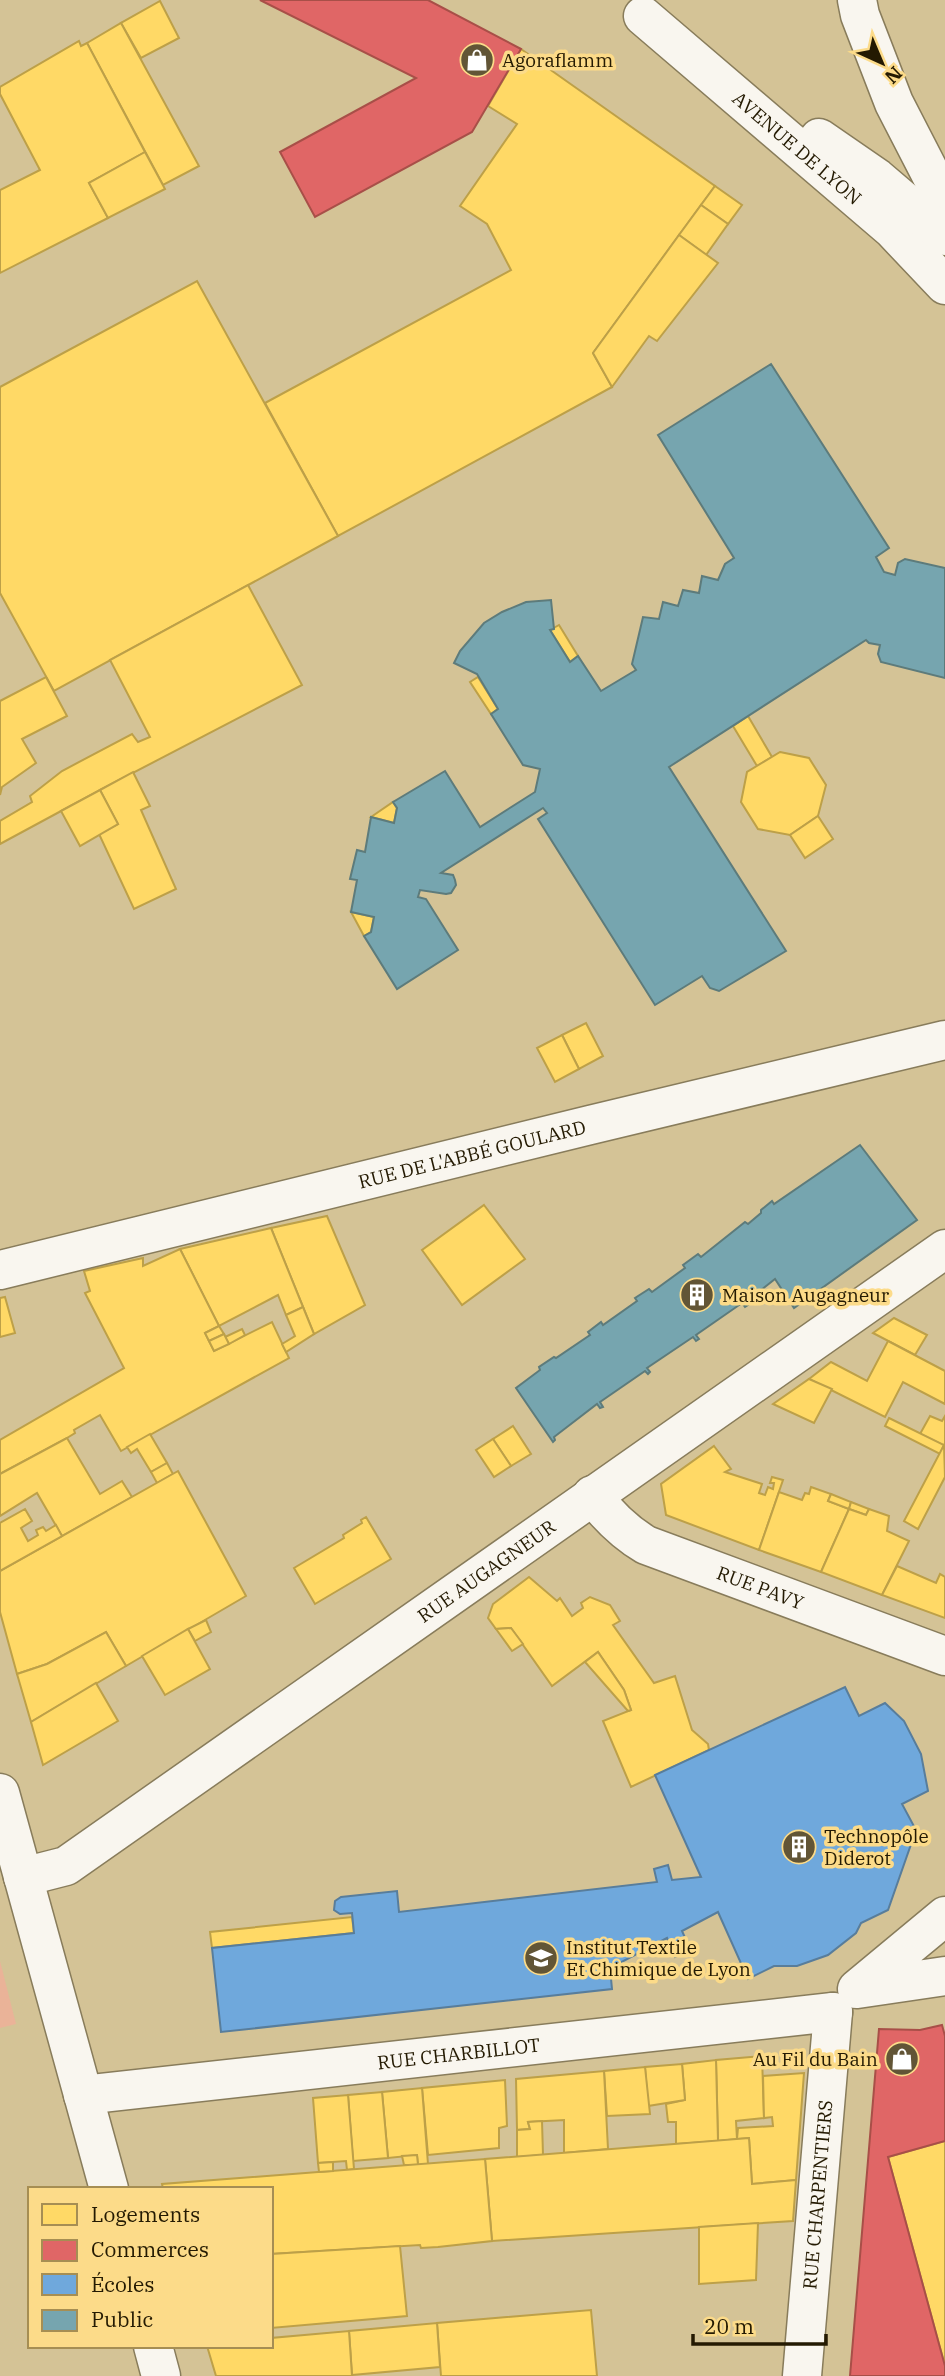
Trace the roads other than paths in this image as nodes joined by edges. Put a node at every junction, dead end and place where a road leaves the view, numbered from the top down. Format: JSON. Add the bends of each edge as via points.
{"nodes":[{"id":1,"x":857,"y":0,"type":"edge"},
{"id":2,"x":631,"y":8,"type":"edge"},
{"id":3,"x":945,"y":202,"type":"edge"},
{"id":4,"x":945,"y":236,"type":"edge"},
{"id":5,"x":945,"y":285,"type":"edge"},
{"id":6,"x":945,"y":1040,"type":"edge"},
{"id":7,"x":945,"y":1249,"type":"edge"},
{"id":8,"x":0,"y":1270,"type":"edge"},
{"id":9,"x":592,"y":1495,"type":"junction"},
{"id":10,"x":945,"y":1656,"type":"edge"},
{"id":11,"x":0,"y":1793,"type":"edge"},
{"id":12,"x":23,"y":1877,"type":"junction"},
{"id":13,"x":945,"y":1916,"type":"edge"},
{"id":14,"x":945,"y":1976,"type":"edge"},
{"id":15,"x":845,"y":2001,"type":"junction"},
{"id":16,"x":83,"y":2095,"type":"junction"},
{"id":17,"x":108,"y":2187,"type":"edge"},
{"id":18,"x":154,"y":2348,"type":"edge"},
{"id":19,"x":161,"y":2376,"type":"edge"},
{"id":20,"x":802,"y":2376,"type":"edge"}],
"edges":[{"from":1,"to":3,"type":"street","via":[[894,103]]},
{"from":2,"to":4,"type":"street","name":"AVENUE DE LYON","via":[[877,178]]},
{"from":2,"to":5,"type":"street","name":"AVENUE DE LYON","via":[[892,229]]},
{"from":6,"to":8,"type":"street","name":"RUE DE L'ABBÉ GOULARD"},
{"from":7,"to":9,"type":"street","name":"RUE AUGAGNEUR"},
{"from":9,"to":10,"type":"street","name":"RUE PAVY","via":[[609,1517],[646,1545]]},
{"from":9,"to":12,"type":"street","name":"RUE AUGAGNEUR","via":[[66,1866]]},
{"from":11,"to":12,"type":"street"},
{"from":12,"to":16,"type":"street"},
{"from":13,"to":15,"type":"street"},
{"from":14,"to":15,"type":"street","name":"RUE CHARBILLOT"},
{"from":15,"to":16,"type":"street","name":"RUE CHARBILLOT"},
{"from":15,"to":20,"type":"street","name":"RUE CHARPENTIERS"},
{"from":16,"to":17,"type":"street"},
{"from":18,"to":19,"type":"street"}]}
